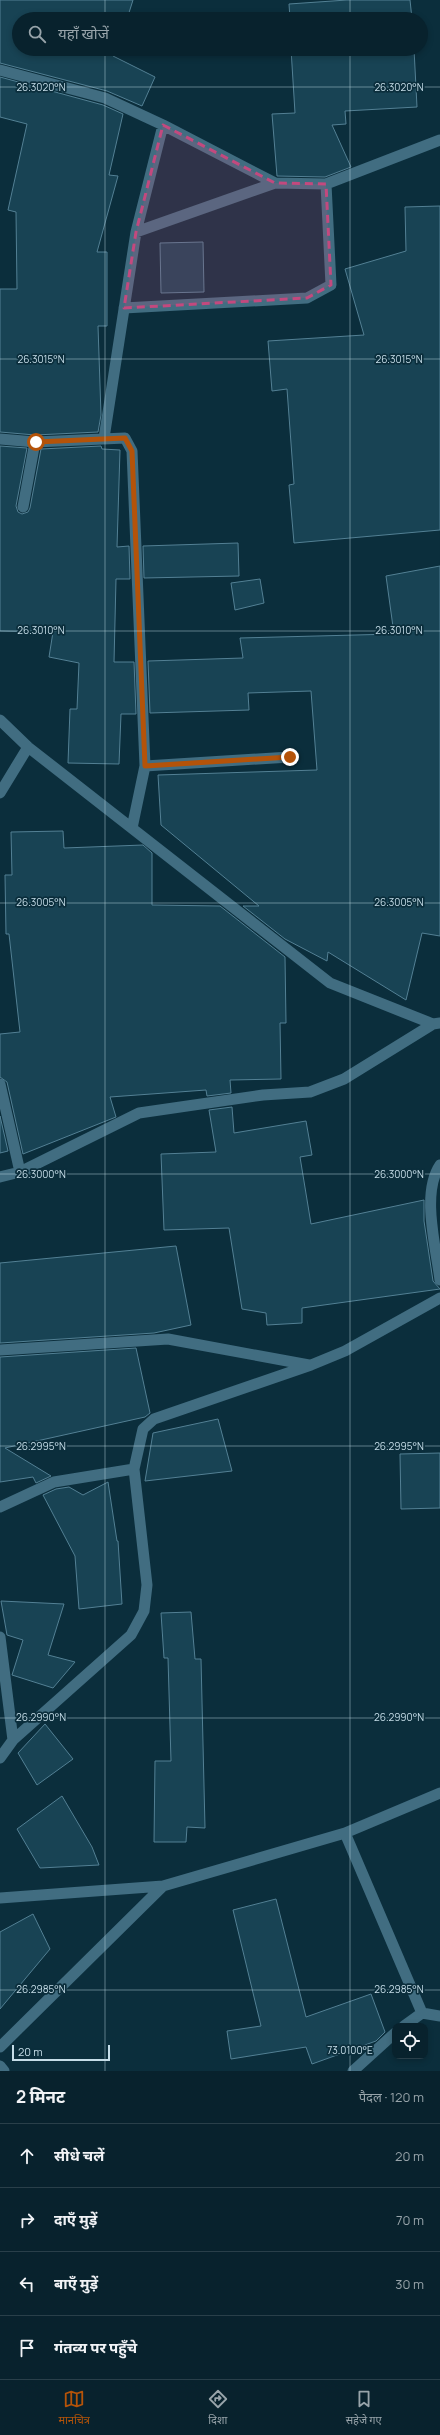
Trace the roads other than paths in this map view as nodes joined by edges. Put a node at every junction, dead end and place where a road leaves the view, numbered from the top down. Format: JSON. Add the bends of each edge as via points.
{"nodes":[{"id":1,"x":0,"y":70,"type":"edge"},
{"id":2,"x":163,"y":125,"type":"junction"},
{"id":3,"x":440,"y":140,"type":"edge"},
{"id":4,"x":275,"y":183,"type":"junction"},
{"id":5,"x":326,"y":184,"type":"junction"},
{"id":6,"x":136,"y":232,"type":"junction"},
{"id":7,"x":124,"y":308,"type":"junction"},
{"id":8,"x":104,"y":438,"type":"junction"},
{"id":9,"x":0,"y":439,"type":"edge"},
{"id":10,"x":36,"y":442,"type":"junction"},
{"id":11,"x":23,"y":507,"type":"dead end"},
{"id":12,"x":0,"y":720,"type":"edge"},
{"id":13,"x":28,"y":747,"type":"junction"},
{"id":14,"x":290,"y":757,"type":"dead end"},
{"id":15,"x":145,"y":766,"type":"junction"},
{"id":16,"x":0,"y":793,"type":"edge"},
{"id":17,"x":132,"y":828,"type":"junction"},
{"id":18,"x":436,"y":1024,"type":"edge"},
{"id":19,"x":0,"y":1084,"type":"edge"},
{"id":20,"x":440,"y":1165,"type":"edge"},
{"id":21,"x":20,"y":1172,"type":"junction"},
{"id":22,"x":0,"y":1177,"type":"edge"},
{"id":23,"x":440,"y":1280,"type":"edge"},
{"id":24,"x":440,"y":1298,"type":"edge"},
{"id":25,"x":0,"y":1350,"type":"edge"},
{"id":26,"x":311,"y":1365,"type":"junction"},
{"id":27,"x":134,"y":1470,"type":"junction"},
{"id":28,"x":0,"y":1507,"type":"edge"},
{"id":29,"x":0,"y":1637,"type":"edge"},
{"id":30,"x":13,"y":1740,"type":"junction"},
{"id":31,"x":0,"y":1758,"type":"edge"},
{"id":32,"x":440,"y":1793,"type":"edge"},
{"id":33,"x":345,"y":1833,"type":"junction"},
{"id":34,"x":163,"y":1886,"type":"junction"},
{"id":35,"x":0,"y":1898,"type":"edge"},
{"id":36,"x":422,"y":2013,"type":"junction"},
{"id":37,"x":440,"y":2016,"type":"edge"},
{"id":38,"x":408,"y":2023,"type":"edge"},
{"id":39,"x":392,"y":2036,"type":"edge"},
{"id":40,"x":0,"y":2047,"type":"edge"},
{"id":41,"x":0,"y":2066,"type":"edge"},
{"id":42,"x":4,"y":2071,"type":"edge"},
{"id":43,"x":353,"y":2071,"type":"edge"}],
"edges":[{"from":1,"to":2,"type":"street","via":[[105,98]]},
{"from":2,"to":4,"type":"street"},
{"from":2,"to":6,"type":"street"},
{"from":3,"to":5,"type":"street"},
{"from":4,"to":5,"type":"street"},
{"from":4,"to":6,"type":"street"},
{"from":5,"to":7,"type":"street","via":[[331,285],[325,290],[307,298]]},
{"from":6,"to":7,"type":"street"},
{"from":7,"to":8,"type":"street"},
{"from":8,"to":10,"type":"street"},
{"from":8,"to":15,"type":"street","via":[[125,438],[132,451]]},
{"from":9,"to":10,"type":"street"},
{"from":10,"to":11,"type":"street"},
{"from":12,"to":13,"type":"street"},
{"from":13,"to":16,"type":"street"},
{"from":13,"to":17,"type":"street"},
{"from":14,"to":15,"type":"street"},
{"from":15,"to":17,"type":"street"},
{"from":17,"to":18,"type":"street","via":[[330,983]]},
{"from":18,"to":21,"type":"street","via":[[344,1079],[310,1092],[248,1097],[139,1113]]},
{"from":19,"to":21,"type":"street"},
{"from":20,"to":23,"type":"street","via":[[431,1182],[430,1203]]},
{"from":21,"to":22,"type":"street"},
{"from":24,"to":26,"type":"street","via":[[345,1351]]},
{"from":25,"to":26,"type":"street","via":[[168,1339]]},
{"from":26,"to":27,"type":"street","via":[[154,1419],[143,1429]]},
{"from":27,"to":28,"type":"street","via":[[54,1482]]},
{"from":27,"to":30,"type":"street","via":[[147,1585],[144,1611],[132,1635]]},
{"from":29,"to":30,"type":"street"},
{"from":30,"to":31,"type":"street"},
{"from":32,"to":33,"type":"street"},
{"from":33,"to":34,"type":"street"},
{"from":33,"to":36,"type":"street"},
{"from":34,"to":35,"type":"street"},
{"from":34,"to":40,"type":"street"},
{"from":36,"to":37,"type":"street"},
{"from":36,"to":38,"type":"street"},
{"from":39,"to":43,"type":"street"},
{"from":41,"to":42,"type":"street"}]}
